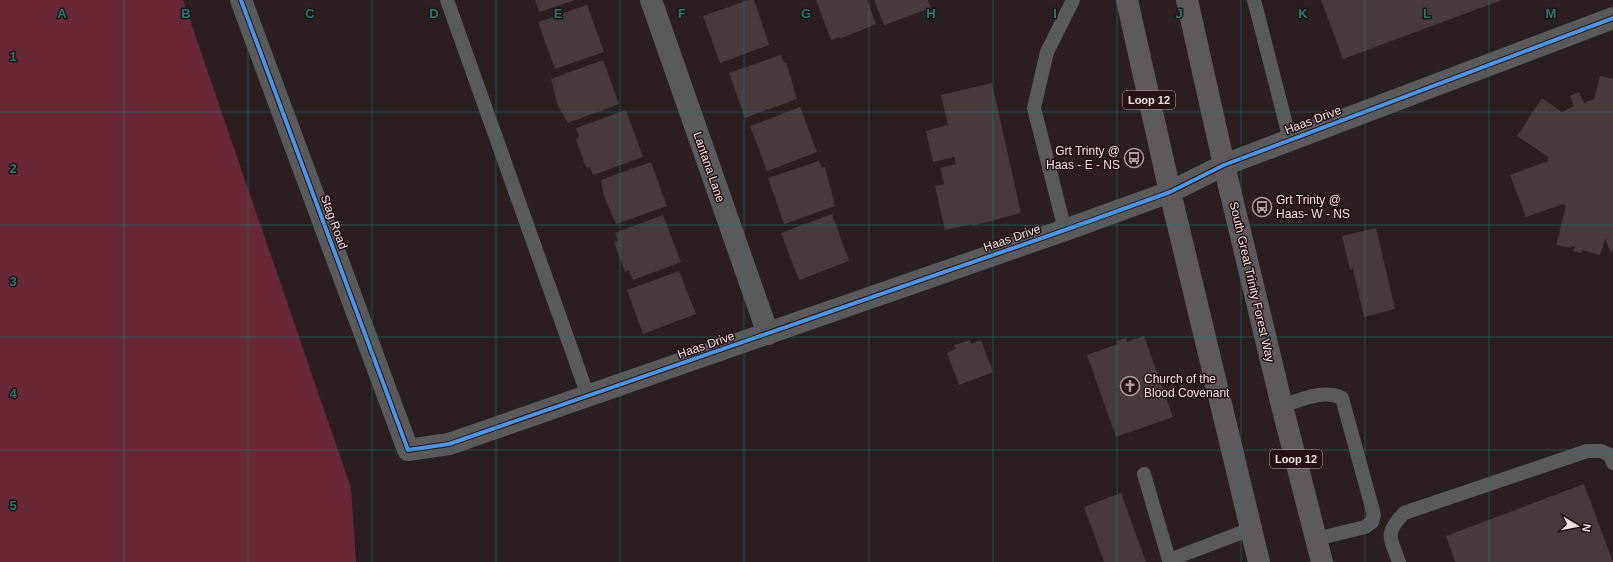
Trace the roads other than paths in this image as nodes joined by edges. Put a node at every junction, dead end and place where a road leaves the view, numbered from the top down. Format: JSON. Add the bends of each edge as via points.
{"nodes":[{"id":1,"x":241,"y":0,"type":"edge"},
{"id":2,"x":447,"y":0,"type":"edge"},
{"id":3,"x":1073,"y":0,"type":"edge"},
{"id":4,"x":1127,"y":0,"type":"edge"},
{"id":5,"x":1187,"y":0,"type":"edge"},
{"id":6,"x":1254,"y":0,"type":"edge"},
{"id":7,"x":653,"y":1,"type":"edge"},
{"id":8,"x":1613,"y":18,"type":"edge"},
{"id":9,"x":1290,"y":140,"type":"junction"},
{"id":10,"x":1224,"y":165,"type":"junction"},
{"id":11,"x":1170,"y":192,"type":"junction"},
{"id":12,"x":1065,"y":230,"type":"junction"},
{"id":13,"x":768,"y":334,"type":"junction"},
{"id":14,"x":588,"y":396,"type":"junction"},
{"id":15,"x":1282,"y":406,"type":"junction"},
{"id":16,"x":408,"y":450,"type":"joint"},
{"id":17,"x":1613,"y":463,"type":"edge"},
{"id":18,"x":1144,"y":474,"type":"dead end"},
{"id":19,"x":1373,"y":520,"type":"junction"},
{"id":20,"x":1251,"y":529,"type":"junction"},
{"id":21,"x":1391,"y":530,"type":"junction"},
{"id":22,"x":1316,"y":539,"type":"junction"},
{"id":23,"x":1170,"y":561,"type":"edge"},
{"id":24,"x":1259,"y":562,"type":"edge"},
{"id":25,"x":1322,"y":562,"type":"edge"},
{"id":26,"x":1399,"y":562,"type":"edge"}],
"edges":[{"from":1,"to":16,"type":"street","name":"Stag Road"},
{"from":2,"to":14,"type":"lane"},
{"from":3,"to":12,"type":"lane","via":[[1046,52],[1034,108]]},
{"from":4,"to":11,"type":"main road","number":"Loop 12"},
{"from":5,"to":10,"type":"main road","name":"South Great Trinity Forest Way","number":"Loop 12"},
{"from":6,"to":9,"type":"lane"},
{"from":7,"to":13,"type":"street","name":"Lantana Lane"},
{"from":8,"to":9,"type":"street","name":"Haas Drive"},
{"from":9,"to":10,"type":"street","name":"Haas Drive"},
{"from":10,"to":11,"type":"street","name":"Haas Drive"},
{"from":10,"to":15,"type":"main road","name":"South Great Trinity Forest Way","number":"Loop 12"},
{"from":11,"to":12,"type":"street","name":"Haas Drive"},
{"from":11,"to":20,"type":"main road","number":"Loop 12"},
{"from":12,"to":13,"type":"street","name":"Haas Drive"},
{"from":13,"to":14,"type":"street","name":"Haas Drive"},
{"from":14,"to":16,"type":"street","name":"Haas Drive","via":[[449,444]]},
{"from":15,"to":19,"type":"lane","via":[[1318,395],[1335,395],[1342,398],[1374,515]]},
{"from":15,"to":22,"type":"main road","name":"South Great Trinity Forest Way","number":"Loop 12"},
{"from":17,"to":21,"type":"lane","via":[[1610,455],[1601,451],[1587,451],[1404,513],[1392,525]]},
{"from":18,"to":23,"type":"lane"},
{"from":19,"to":21,"type":"lane"},
{"from":19,"to":22,"type":"lane","via":[[1365,527]]},
{"from":20,"to":23,"type":"lane"},
{"from":20,"to":24,"type":"main road","number":"Loop 12"},
{"from":21,"to":26,"type":"lane","via":[[1390,536]]},
{"from":22,"to":25,"type":"main road","name":"South Great Trinity Forest Way","number":"Loop 12"}]}
